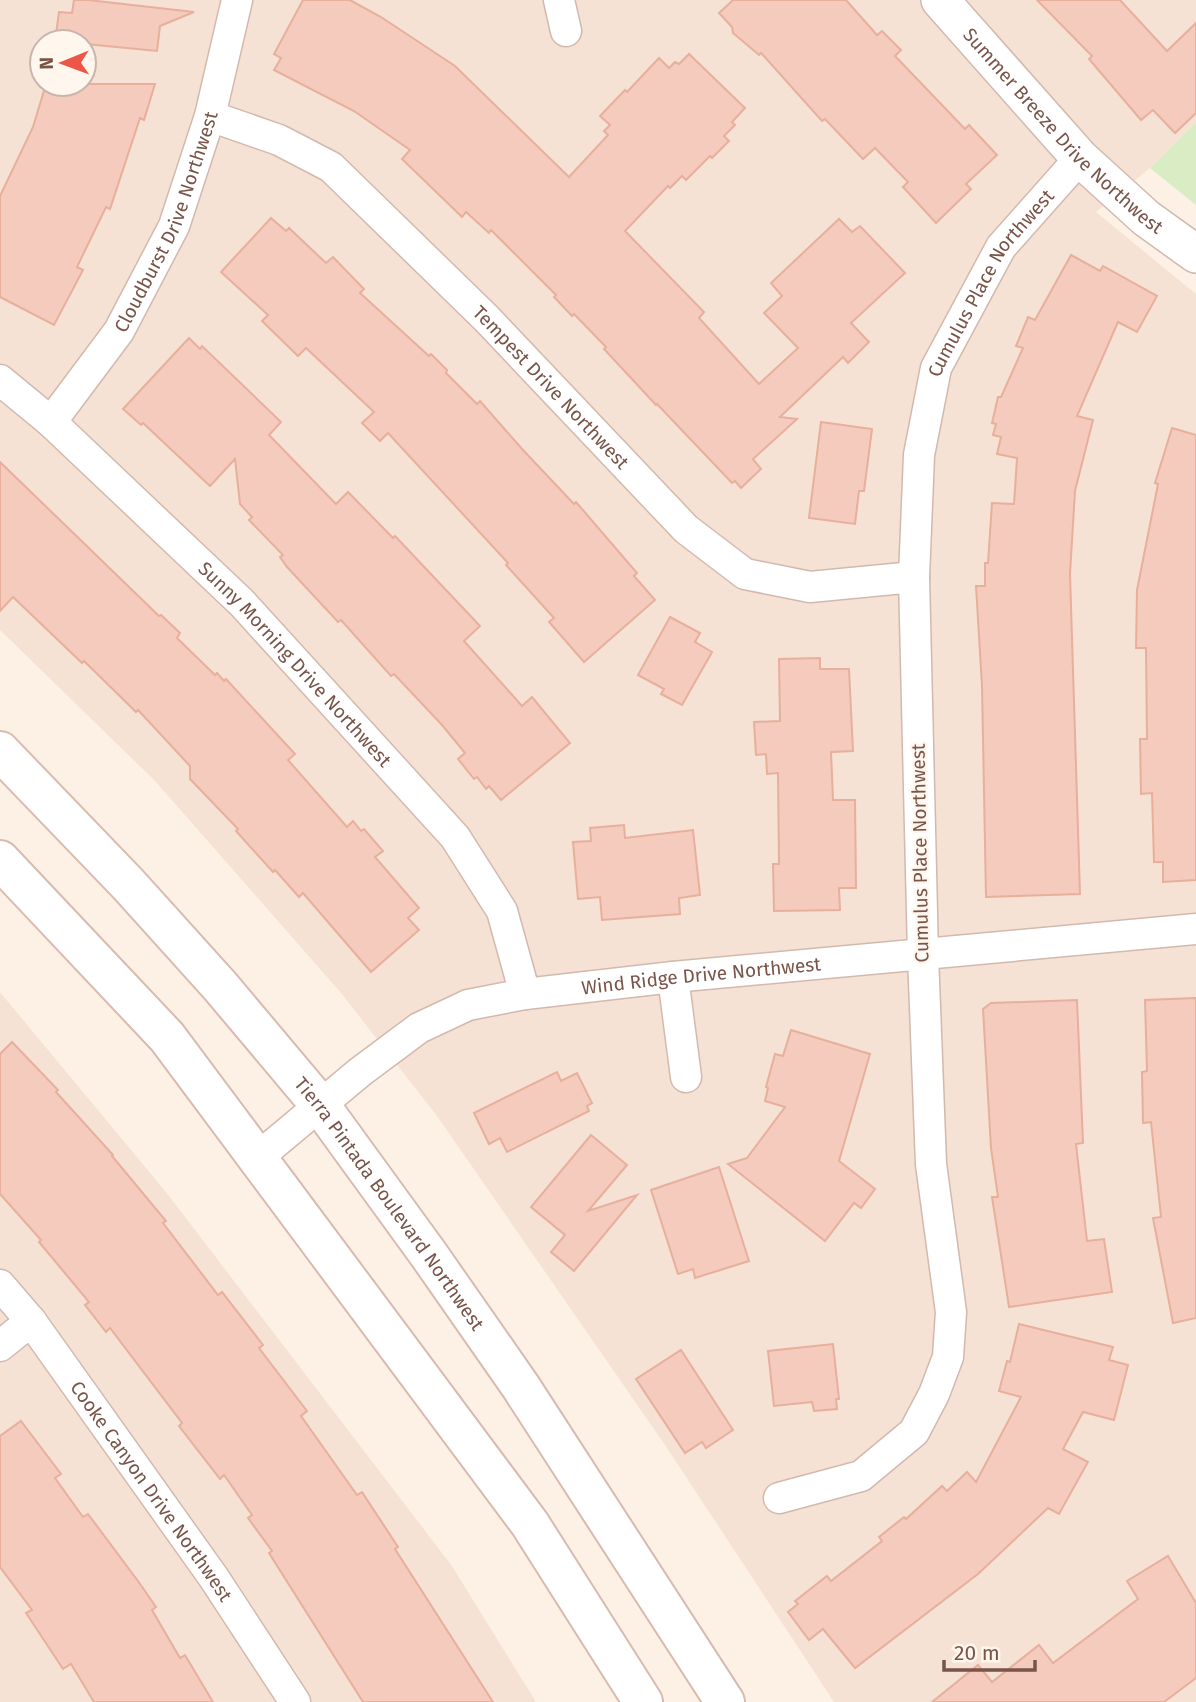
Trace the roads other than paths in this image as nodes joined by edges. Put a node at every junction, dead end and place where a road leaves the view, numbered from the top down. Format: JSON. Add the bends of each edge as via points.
{"nodes":[{"id":1,"x":237,"y":0,"type":"edge"},
{"id":2,"x":559,"y":0,"type":"edge"},
{"id":3,"x":940,"y":0,"type":"edge"},
{"id":4,"x":566,"y":31,"type":"dead end"},
{"id":5,"x":211,"y":116,"type":"junction"},
{"id":6,"x":1080,"y":158,"type":"junction"},
{"id":7,"x":1196,"y":254,"type":"edge"},
{"id":8,"x":0,"y":380,"type":"edge"},
{"id":9,"x":51,"y":422,"type":"junction"},
{"id":10,"x":914,"y":577,"type":"junction"},
{"id":11,"x":0,"y":751,"type":"edge"},
{"id":12,"x":0,"y":860,"type":"edge"},
{"id":13,"x":1196,"y":929,"type":"edge"},
{"id":14,"x":923,"y":955,"type":"junction"},
{"id":15,"x":673,"y":977,"type":"junction"},
{"id":16,"x":525,"y":994,"type":"junction"},
{"id":17,"x":686,"y":1077,"type":"dead end"},
{"id":18,"x":320,"y":1105,"type":"junction"},
{"id":19,"x":257,"y":1158,"type":"junction"},
{"id":20,"x":0,"y":1285,"type":"edge"},
{"id":21,"x":31,"y":1321,"type":"junction"},
{"id":22,"x":0,"y":1346,"type":"edge"},
{"id":23,"x":779,"y":1498,"type":"dead end"},
{"id":24,"x":295,"y":1702,"type":"edge"},
{"id":25,"x":643,"y":1702,"type":"edge"},
{"id":26,"x":725,"y":1702,"type":"edge"}],
"edges":[{"from":1,"to":5,"type":"street","name":"Cloudburst Drive Northwest"},
{"from":2,"to":4,"type":"street"},
{"from":3,"to":6,"type":"street","name":"Summer Breeze Drive Northwest"},
{"from":5,"to":9,"type":"street","name":"Cloudburst Drive Northwest","via":[[174,226],[119,331]]},
{"from":5,"to":10,"type":"street","name":"Tempest Drive Northwest","via":[[279,140],[331,167],[486,318],[686,529],[745,574],[810,587]]},
{"from":6,"to":7,"type":"street","name":"Summer Breeze Drive Northwest","via":[[1146,218]]},
{"from":6,"to":10,"type":"street","name":"Cumulus Place Northwest","via":[[1001,247],[936,368],[919,455]]},
{"from":8,"to":9,"type":"street","name":"Sunny Morning Drive Northwest"},
{"from":9,"to":16,"type":"street","name":"Sunny Morning Drive Northwest","via":[[242,603],[455,837],[502,911]]},
{"from":10,"to":14,"type":"street","name":"Cumulus Place Northwest"},
{"from":11,"to":18,"type":"main road","name":"Tierra Pintada Boulevard Northwest","via":[[220,986]]},
{"from":12,"to":19,"type":"main road","via":[[167,1037]]},
{"from":13,"to":14,"type":"street","name":"Wind Ridge Drive Northwest"},
{"from":14,"to":15,"type":"street","name":"Wind Ridge Drive Northwest"},
{"from":14,"to":23,"type":"street","name":"Cumulus Place Northwest","via":[[931,1164],[951,1312],[948,1357],[914,1432],[861,1476]]},
{"from":15,"to":16,"type":"street","name":"Wind Ridge Drive Northwest"},
{"from":15,"to":17,"type":"street"},
{"from":16,"to":18,"type":"street","name":"Wind Ridge Drive Northwest","via":[[468,1005],[419,1028]]},
{"from":18,"to":19,"type":"street","name":"Wind Ridge Drive Northwest"},
{"from":18,"to":26,"type":"main road","name":"Tierra Pintada Boulevard Northwest","via":[[521,1387]]},
{"from":19,"to":25,"type":"main road","via":[[530,1524]]},
{"from":20,"to":21,"type":"street","name":"Cooke Canyon Drive Northwest"},
{"from":21,"to":22,"type":"street"},
{"from":21,"to":24,"type":"street","name":"Cooke Canyon Drive Northwest","via":[[214,1578]]}]}
